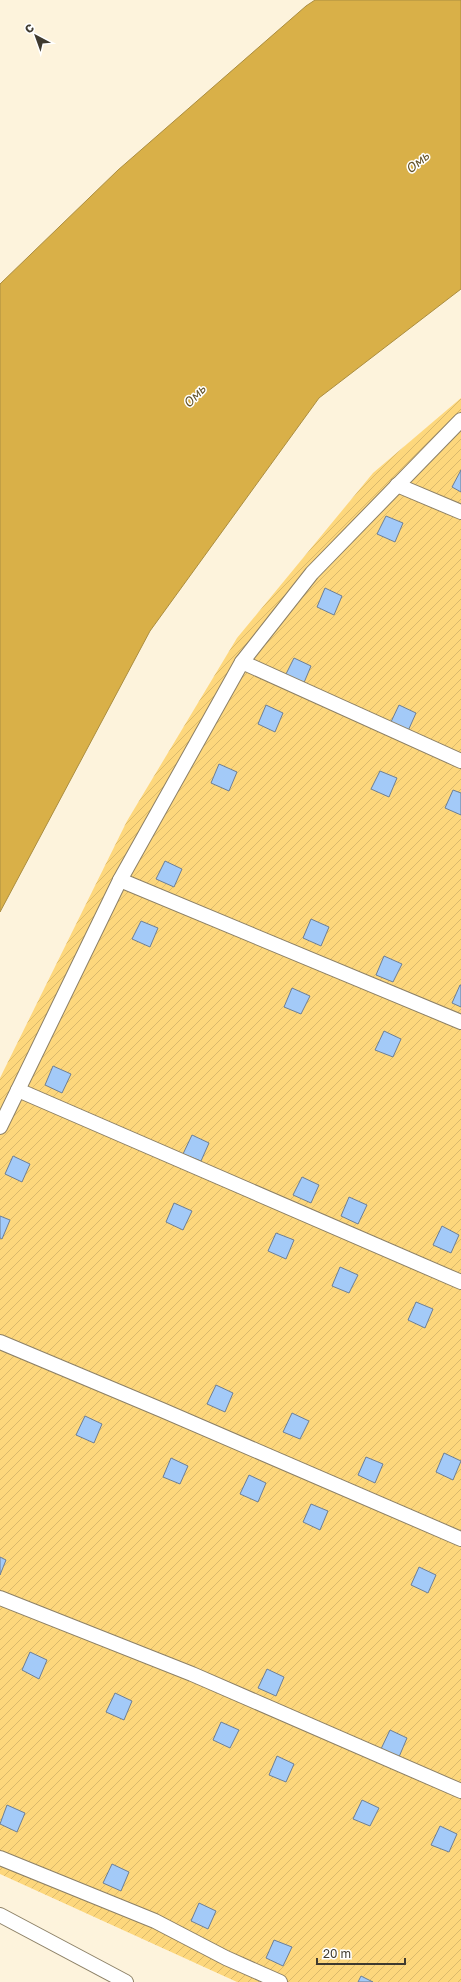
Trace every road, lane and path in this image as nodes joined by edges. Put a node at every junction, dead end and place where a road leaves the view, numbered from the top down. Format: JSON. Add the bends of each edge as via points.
{"nodes":[{"id":1,"x":461,"y":420,"type":"edge"},
{"id":2,"x":397,"y":485,"type":"junction"},
{"id":3,"x":461,"y":512,"type":"edge"},
{"id":4,"x":242,"y":662,"type":"junction"},
{"id":5,"x":461,"y":761,"type":"edge"},
{"id":6,"x":120,"y":880,"type":"junction"},
{"id":7,"x":461,"y":1022,"type":"edge"},
{"id":8,"x":18,"y":1090,"type":"junction"},
{"id":9,"x":0,"y":1127,"type":"edge"},
{"id":10,"x":461,"y":1282,"type":"edge"},
{"id":11,"x":0,"y":1342,"type":"edge"},
{"id":12,"x":461,"y":1539,"type":"edge"},
{"id":13,"x":0,"y":1598,"type":"edge"},
{"id":14,"x":461,"y":1791,"type":"edge"},
{"id":15,"x":0,"y":1858,"type":"edge"},
{"id":16,"x":0,"y":1915,"type":"edge"},
{"id":17,"x":126,"y":1982,"type":"edge"},
{"id":18,"x":280,"y":1982,"type":"edge"}],
"edges":[{"from":1,"to":2,"type":"lane"},
{"from":2,"to":3,"type":"lane"},
{"from":2,"to":4,"type":"lane","via":[[312,573]]},
{"from":4,"to":5,"type":"lane"},
{"from":4,"to":6,"type":"lane"},
{"from":6,"to":7,"type":"lane"},
{"from":6,"to":8,"type":"lane"},
{"from":8,"to":9,"type":"lane"},
{"from":8,"to":10,"type":"lane"},
{"from":11,"to":12,"type":"lane"},
{"from":13,"to":14,"type":"lane","via":[[192,1674]]},
{"from":15,"to":18,"type":"lane","via":[[155,1920],[226,1958]]},
{"from":16,"to":17,"type":"lane"}]}
